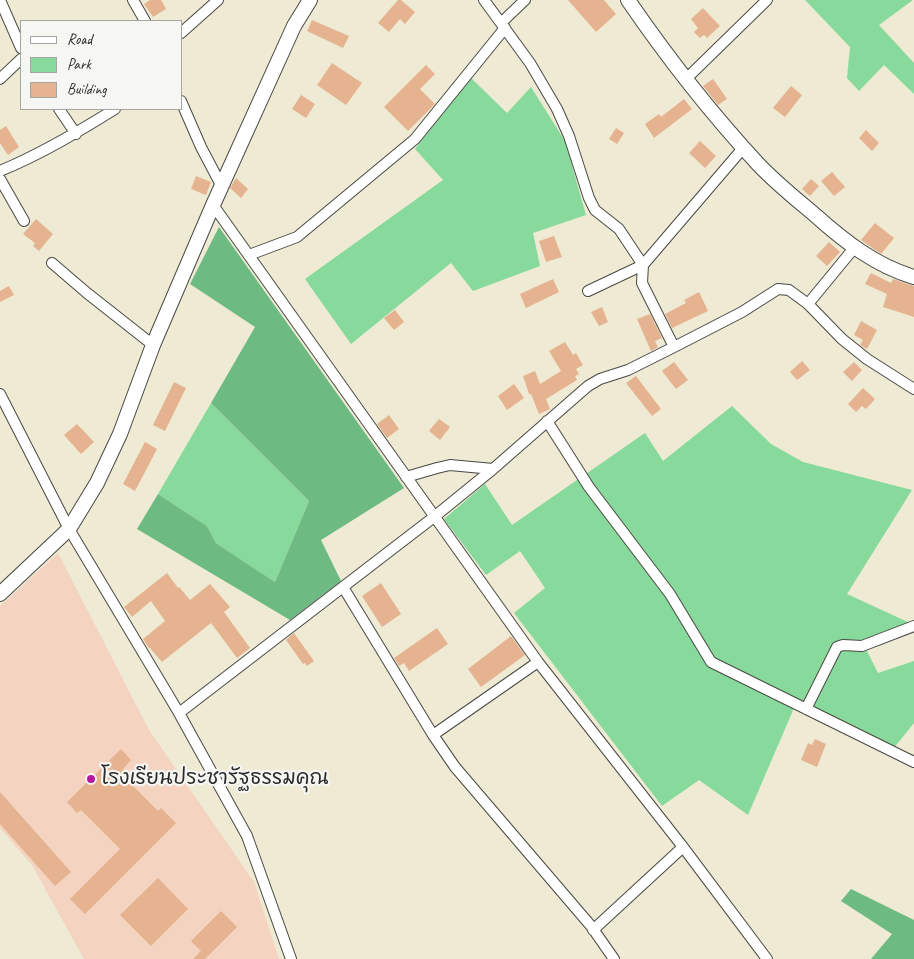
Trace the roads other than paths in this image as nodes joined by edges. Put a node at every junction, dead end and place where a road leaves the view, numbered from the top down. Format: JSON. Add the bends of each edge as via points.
{"nodes":[{"id":1,"x":0,"y":0,"type":"edge"},
{"id":2,"x":134,"y":0,"type":"edge"},
{"id":3,"x":218,"y":0,"type":"edge"},
{"id":4,"x":310,"y":0,"type":"edge"},
{"id":5,"x":484,"y":0,"type":"edge"},
{"id":6,"x":525,"y":0,"type":"edge"},
{"id":7,"x":628,"y":0,"type":"edge"},
{"id":8,"x":767,"y":0,"type":"edge"},
{"id":9,"x":144,"y":20,"type":"edge"},
{"id":10,"x":503,"y":25,"type":"junction"},
{"id":11,"x":182,"y":32,"type":"edge"},
{"id":12,"x":20,"y":46,"type":"edge"},
{"id":13,"x":20,"y":60,"type":"edge"},
{"id":14,"x":0,"y":79,"type":"edge"},
{"id":15,"x":686,"y":79,"type":"junction"},
{"id":16,"x":182,"y":103,"type":"edge"},
{"id":17,"x":61,"y":110,"type":"edge"},
{"id":18,"x":113,"y":110,"type":"edge"},
{"id":19,"x":76,"y":134,"type":"junction"},
{"id":20,"x":744,"y":147,"type":"junction"},
{"id":21,"x":0,"y":171,"type":"edge"},
{"id":22,"x":0,"y":179,"type":"edge"},
{"id":23,"x":222,"y":187,"type":"junction"},
{"id":24,"x":213,"y":205,"type":"junction"},
{"id":25,"x":24,"y":221,"type":"dead end"},
{"id":26,"x":854,"y":248,"type":"junction"},
{"id":27,"x":249,"y":255,"type":"junction"},
{"id":28,"x":52,"y":263,"type":"dead end"},
{"id":29,"x":643,"y":265,"type":"junction"},
{"id":30,"x":914,"y":277,"type":"edge"},
{"id":31,"x":588,"y":292,"type":"dead end"},
{"id":32,"x":808,"y":304,"type":"junction"},
{"id":33,"x":153,"y":345,"type":"junction"},
{"id":34,"x":674,"y":347,"type":"junction"},
{"id":35,"x":914,"y":389,"type":"edge"},
{"id":36,"x":0,"y":394,"type":"edge"},
{"id":37,"x":547,"y":421,"type":"junction"},
{"id":38,"x":493,"y":469,"type":"junction"},
{"id":39,"x":406,"y":477,"type":"junction"},
{"id":40,"x":434,"y":517,"type":"junction"},
{"id":41,"x":69,"y":529,"type":"junction"},
{"id":42,"x":343,"y":587,"type":"junction"},
{"id":43,"x":0,"y":594,"type":"edge"},
{"id":44,"x":914,"y":626,"type":"edge"},
{"id":45,"x":538,"y":662,"type":"junction"},
{"id":46,"x":806,"y":709,"type":"junction"},
{"id":47,"x":179,"y":712,"type":"junction"},
{"id":48,"x":433,"y":735,"type":"junction"},
{"id":49,"x":914,"y":762,"type":"edge"},
{"id":50,"x":683,"y":847,"type":"junction"},
{"id":51,"x":593,"y":930,"type":"junction"},
{"id":52,"x":291,"y":959,"type":"edge"},
{"id":53,"x":614,"y":959,"type":"edge"},
{"id":54,"x":767,"y":959,"type":"edge"}],
"edges":[{"from":1,"to":12,"type":"street"},
{"from":2,"to":9,"type":"street"},
{"from":3,"to":11,"type":"street"},
{"from":4,"to":23,"type":"street","via":[[294,26]]},
{"from":5,"to":10,"type":"street"},
{"from":6,"to":10,"type":"street"},
{"from":7,"to":15,"type":"street"},
{"from":8,"to":15,"type":"street"},
{"from":10,"to":27,"type":"street","via":[[415,139],[297,236]]},
{"from":10,"to":29,"type":"street","via":[[557,109],[570,136],[595,210],[619,229]]},
{"from":13,"to":14,"type":"street"},
{"from":15,"to":20,"type":"street"},
{"from":16,"to":23,"type":"street"},
{"from":17,"to":19,"type":"street"},
{"from":18,"to":19,"type":"street"},
{"from":19,"to":21,"type":"street"},
{"from":20,"to":26,"type":"street","via":[[782,187]]},
{"from":20,"to":29,"type":"street"},
{"from":22,"to":25,"type":"street"},
{"from":23,"to":24,"type":"street"},
{"from":24,"to":27,"type":"street"},
{"from":24,"to":33,"type":"street"},
{"from":26,"to":30,"type":"street"},
{"from":26,"to":32,"type":"street"},
{"from":27,"to":39,"type":"street"},
{"from":28,"to":33,"type":"street"},
{"from":29,"to":31,"type":"street"},
{"from":29,"to":34,"type":"street","via":[[642,283]]},
{"from":32,"to":34,"type":"street","via":[[789,290],[778,289],[742,312]]},
{"from":32,"to":35,"type":"street","via":[[842,339]]},
{"from":33,"to":41,"type":"street","via":[[120,434],[97,483]]},
{"from":34,"to":37,"type":"street","via":[[628,370],[600,379]]},
{"from":36,"to":41,"type":"street"},
{"from":37,"to":38,"type":"street"},
{"from":37,"to":46,"type":"street","via":[[589,486],[670,594],[711,662]]},
{"from":38,"to":39,"type":"street","via":[[450,465]]},
{"from":38,"to":40,"type":"street"},
{"from":39,"to":40,"type":"street"},
{"from":40,"to":42,"type":"street"},
{"from":40,"to":45,"type":"street"},
{"from":41,"to":43,"type":"street"},
{"from":41,"to":47,"type":"street"},
{"from":42,"to":47,"type":"street"},
{"from":42,"to":48,"type":"street"},
{"from":44,"to":46,"type":"street","via":[[862,646],[837,647]]},
{"from":45,"to":48,"type":"street"},
{"from":45,"to":50,"type":"street"},
{"from":46,"to":49,"type":"street"},
{"from":47,"to":52,"type":"street","via":[[247,836]]},
{"from":48,"to":51,"type":"street","via":[[455,766]]},
{"from":50,"to":51,"type":"street"},
{"from":50,"to":54,"type":"street"},
{"from":51,"to":53,"type":"street"}]}
